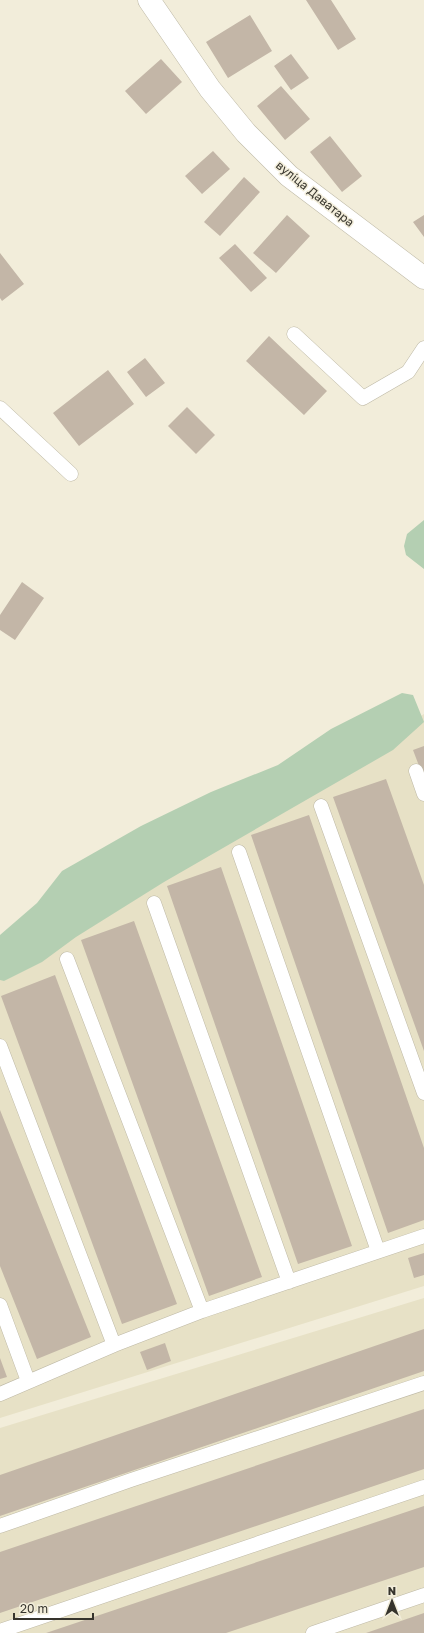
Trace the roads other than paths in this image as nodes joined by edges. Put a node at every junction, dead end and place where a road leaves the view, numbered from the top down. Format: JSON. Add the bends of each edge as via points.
{"nodes":[{"id":1,"x":149,"y":0,"type":"edge"},
{"id":2,"x":424,"y":278,"type":"edge"},
{"id":3,"x":294,"y":334,"type":"dead end"},
{"id":4,"x":424,"y":348,"type":"edge"},
{"id":5,"x":0,"y":408,"type":"edge"},
{"id":6,"x":71,"y":474,"type":"dead end"},
{"id":7,"x":416,"y":771,"type":"dead end"},
{"id":8,"x":424,"y":794,"type":"edge"},
{"id":9,"x":321,"y":806,"type":"dead end"},
{"id":10,"x":239,"y":852,"type":"dead end"},
{"id":11,"x":154,"y":903,"type":"dead end"},
{"id":12,"x":67,"y":959,"type":"dead end"},
{"id":13,"x":0,"y":1046,"type":"edge"},
{"id":14,"x":424,"y":1092,"type":"edge"},
{"id":15,"x":424,"y":1236,"type":"edge"},
{"id":16,"x":378,"y":1251,"type":"junction"},
{"id":17,"x":289,"y":1282,"type":"junction"},
{"id":18,"x":0,"y":1305,"type":"edge"},
{"id":19,"x":202,"y":1311,"type":"junction"},
{"id":20,"x":114,"y":1345,"type":"junction"},
{"id":21,"x":28,"y":1381,"type":"junction"},
{"id":22,"x":424,"y":1383,"type":"edge"},
{"id":23,"x":0,"y":1394,"type":"edge"},
{"id":24,"x":424,"y":1487,"type":"edge"},
{"id":25,"x":0,"y":1526,"type":"edge"},
{"id":26,"x":424,"y":1595,"type":"edge"},
{"id":27,"x":0,"y":1631,"type":"edge"},
{"id":28,"x":313,"y":1633,"type":"edge"}],
"edges":[{"from":1,"to":2,"type":"street","name":"вуліца Даватара","via":[[210,90],[246,134],[289,176]]},
{"from":3,"to":4,"type":"lane","via":[[364,398],[408,372]]},
{"from":5,"to":6,"type":"lane"},
{"from":7,"to":8,"type":"lane"},
{"from":9,"to":14,"type":"lane"},
{"from":10,"to":16,"type":"lane"},
{"from":11,"to":17,"type":"lane"},
{"from":12,"to":19,"type":"lane"},
{"from":13,"to":20,"type":"lane"},
{"from":15,"to":16,"type":"lane"},
{"from":16,"to":17,"type":"lane"},
{"from":17,"to":19,"type":"lane"},
{"from":18,"to":21,"type":"lane"},
{"from":19,"to":20,"type":"lane"},
{"from":20,"to":21,"type":"lane"},
{"from":21,"to":23,"type":"lane"},
{"from":22,"to":25,"type":"lane"},
{"from":24,"to":27,"type":"lane"},
{"from":26,"to":28,"type":"lane"}]}
